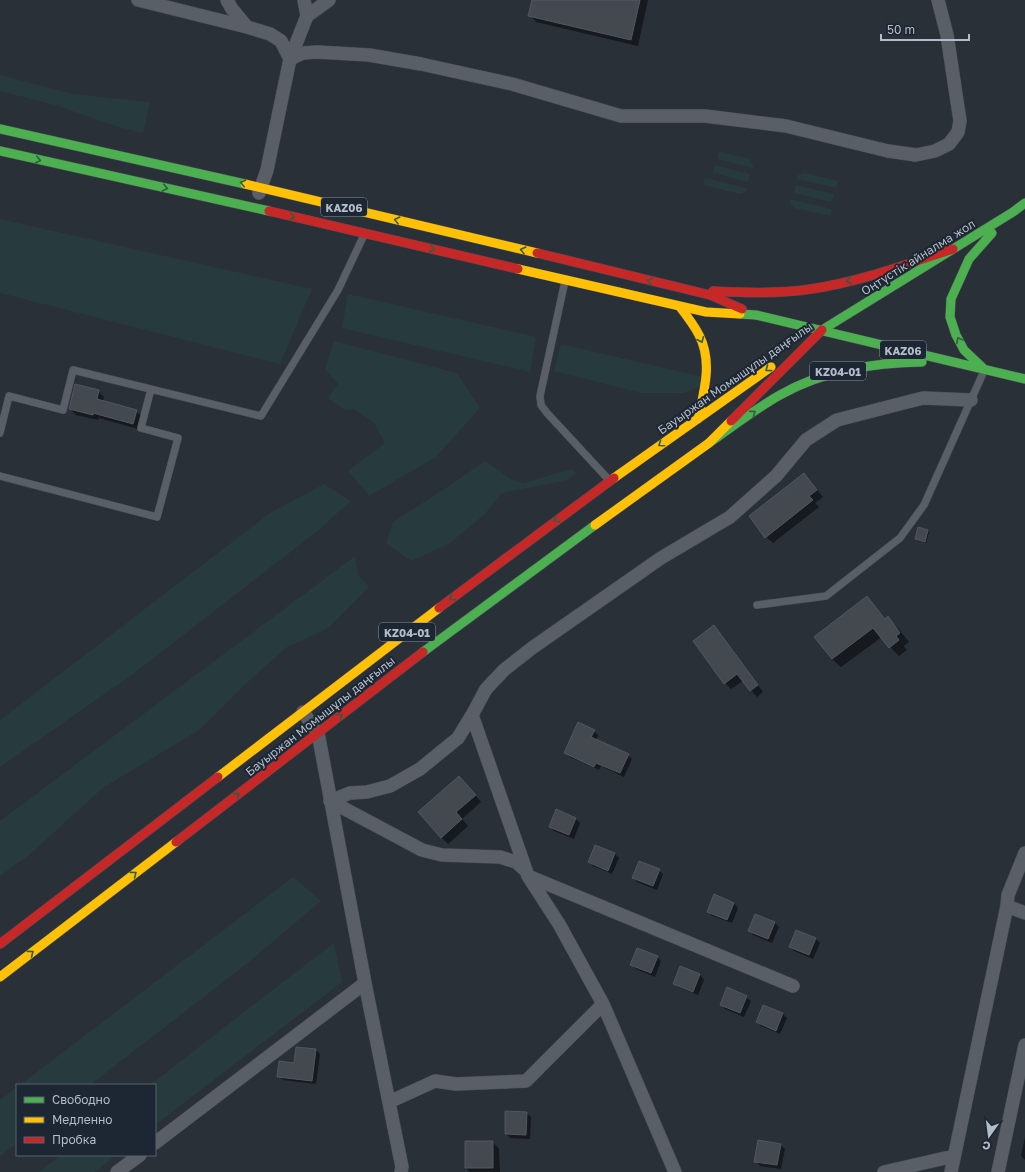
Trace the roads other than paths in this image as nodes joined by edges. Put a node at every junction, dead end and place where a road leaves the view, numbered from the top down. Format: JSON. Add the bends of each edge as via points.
{"nodes":[{"id":1,"x":138,"y":0,"type":"edge"},
{"id":2,"x":227,"y":0,"type":"edge"},
{"id":3,"x":304,"y":0,"type":"edge"},
{"id":4,"x":329,"y":0,"type":"edge"},
{"id":5,"x":938,"y":0,"type":"edge"},
{"id":6,"x":308,"y":16,"type":"junction"},
{"id":7,"x":247,"y":27,"type":"junction"},
{"id":8,"x":290,"y":59,"type":"junction"},
{"id":9,"x":0,"y":129,"type":"edge"},
{"id":10,"x":0,"y":151,"type":"edge"},
{"id":11,"x":261,"y":187,"type":"junction"},
{"id":12,"x":1025,"y":203,"type":"edge"},
{"id":13,"x":255,"y":208,"type":"junction"},
{"id":14,"x":1013,"y":212,"type":"junction"},
{"id":15,"x":365,"y":233,"type":"junction"},
{"id":16,"x":953,"y":249,"type":"junction"},
{"id":17,"x":565,"y":279,"type":"junction"},
{"id":18,"x":688,"y":290,"type":"junction"},
{"id":19,"x":680,"y":307,"type":"junction"},
{"id":20,"x":756,"y":315,"type":"junction"},
{"id":21,"x":822,"y":330,"type":"junction"},
{"id":22,"x":984,"y":369,"type":"junction"},
{"id":23,"x":1025,"y":379,"type":"edge"},
{"id":24,"x":151,"y":389,"type":"junction"},
{"id":25,"x":971,"y":400,"type":"junction"},
{"id":26,"x":698,"y":419,"type":"junction"},
{"id":27,"x":0,"y":433,"type":"edge"},
{"id":28,"x":709,"y":443,"type":"junction"},
{"id":29,"x":0,"y":476,"type":"edge"},
{"id":30,"x":609,"y":481,"type":"junction"},
{"id":31,"x":757,"y":605,"type":"dead end"},
{"id":32,"x":303,"y":712,"type":"junction"},
{"id":33,"x":472,"y":715,"type":"junction"},
{"id":34,"x":318,"y":733,"type":"junction"},
{"id":35,"x":330,"y":801,"type":"junction"},
{"id":36,"x":1025,"y":853,"type":"edge"},
{"id":37,"x":526,"y":873,"type":"junction"},
{"id":38,"x":1007,"y":906,"type":"junction"},
{"id":39,"x":1025,"y":913,"type":"edge"},
{"id":40,"x":0,"y":944,"type":"edge"},
{"id":41,"x":0,"y":977,"type":"edge"},
{"id":42,"x":365,"y":983,"type":"junction"},
{"id":43,"x":793,"y":986,"type":"dead end"},
{"id":44,"x":603,"y":1004,"type":"junction"},
{"id":45,"x":1025,"y":1045,"type":"edge"},
{"id":46,"x":389,"y":1102,"type":"junction"},
{"id":47,"x":156,"y":1142,"type":"edge"},
{"id":48,"x":139,"y":1156,"type":"edge"},
{"id":49,"x":954,"y":1156,"type":"junction"},
{"id":50,"x":118,"y":1172,"type":"edge"},
{"id":51,"x":401,"y":1172,"type":"edge"},
{"id":52,"x":675,"y":1172,"type":"edge"},
{"id":53,"x":884,"y":1172,"type":"edge"},
{"id":54,"x":951,"y":1172,"type":"edge"},
{"id":55,"x":998,"y":1172,"type":"edge"}],
"edges":[{"from":1,"to":7,"type":"street"},
{"from":2,"to":7,"type":"street"},
{"from":3,"to":6,"type":"street"},
{"from":4,"to":6,"type":"street"},
{"from":5,"to":8,"type":"street","via":[[948,35],[960,121],[958,132],[949,144],[935,152],[916,154],[888,151],[786,126],[705,116],[621,116],[512,84],[369,55],[317,52],[303,53]]},
{"from":6,"to":8,"type":"street"},
{"from":7,"to":8,"type":"street","via":[[270,34],[281,41]]},
{"from":8,"to":11,"type":"street","via":[[267,170]]},
{"from":11,"to":9,"type":"main road","number":"KАZ06","one_way":true},
{"from":10,"to":13,"type":"main road","number":"KАZ06","one_way":true},
{"from":11,"to":13,"type":"street"},
{"from":18,"to":11,"type":"main road","number":"KАZ06","one_way":true},
{"from":12,"to":14,"type":"main road","name":"Оңтүстік айналма жол"},
{"from":13,"to":15,"type":"main road","number":"KАZ06","one_way":true},
{"from":14,"to":16,"type":"main road","name":"Оңтүстік айналма жол"},
{"from":22,"to":14,"type":"main road","one_way":true,"via":[[964,350],[956,334],[950,317],[951,299],[969,259]]},
{"from":15,"to":17,"type":"main road","number":"KАZ06","one_way":true},
{"from":15,"to":24,"type":"lane","via":[[338,290],[261,416]]},
{"from":16,"to":18,"type":"main road","one_way":true,"via":[[878,274],[812,289],[772,292]]},
{"from":16,"to":21,"type":"main road","name":"Оңтүстік айналма жол"},
{"from":17,"to":19,"type":"main road","number":"KАZ06"},
{"from":17,"to":30,"type":"lane","via":[[540,396],[546,413]]},
{"from":18,"to":20,"type":"main road","number":"KАZ06","via":[[710,295]]},
{"from":19,"to":20,"type":"main road","number":"KАZ06","via":[[706,312]]},
{"from":19,"to":26,"type":"main road","one_way":true,"via":[[701,337],[708,364]]},
{"from":20,"to":21,"type":"main road","number":"KАZ06"},
{"from":21,"to":22,"type":"main road","number":"KАZ06"},
{"from":21,"to":26,"type":"main road","name":"Бауыржан Момышұлы даңғылы","number":"KZ04-01","one_way":true},
{"from":21,"to":28,"type":"main road","name":"Бауыржан Момышұлы даңғылы","number":"KZ04-01"},
{"from":22,"to":23,"type":"main road","number":"KАZ06"},
{"from":22,"to":25,"type":"lane"},
{"from":28,"to":22,"type":"main road","number":"KZ04-01","one_way":true,"via":[[790,389],[832,372],[898,362],[932,362]]},
{"from":24,"to":27,"type":"lane","via":[[73,370],[63,410],[9,396]]},
{"from":24,"to":29,"type":"lane","via":[[141,428],[178,438],[157,517]]},
{"from":25,"to":31,"type":"lane","via":[[924,505],[900,538],[826,596]]},
{"from":25,"to":33,"type":"street","via":[[923,398],[837,420],[806,440],[776,476],[730,517],[661,558],[504,670],[486,689]]},
{"from":26,"to":30,"type":"main road","name":"Бауыржан Момышұлы даңғылы","number":"KZ04-01","one_way":true},
{"from":34,"to":28,"type":"main road","name":"Бауыржан Момышұлы даңғылы","number":"KZ04-01","one_way":true,"via":[[440,640]]},
{"from":30,"to":32,"type":"main road","name":"Бауыржан Момышұлы даңғылы","number":"KZ04-01","one_way":true},
{"from":32,"to":34,"type":"street"},
{"from":32,"to":40,"type":"main road","name":"Бауыржан Момышұлы даңғылы","number":"KZ04-01"},
{"from":33,"to":35,"type":"street","via":[[458,738],[420,770],[390,786],[350,793]]},
{"from":33,"to":37,"type":"street"},
{"from":34,"to":35,"type":"street"},
{"from":41,"to":34,"type":"main road","name":"Бауыржан Момышұлы даңғылы","number":"KZ04-01","one_way":true},
{"from":35,"to":37,"type":"street","via":[[422,850],[442,855],[500,857],[516,862]]},
{"from":35,"to":42,"type":"street"},
{"from":36,"to":38,"type":"street","via":[[1008,895]]},
{"from":37,"to":43,"type":"street"},
{"from":37,"to":44,"type":"street","via":[[559,924]]},
{"from":38,"to":39,"type":"street"},
{"from":38,"to":49,"type":"street"},
{"from":42,"to":46,"type":"street"},
{"from":42,"to":47,"type":"street"},
{"from":44,"to":46,"type":"street","via":[[526,1081],[456,1084],[435,1081]]},
{"from":44,"to":52,"type":"street"},
{"from":45,"to":55,"type":"street"},
{"from":46,"to":51,"type":"street"},
{"from":48,"to":50,"type":"street"},
{"from":49,"to":53,"type":"street"},
{"from":49,"to":54,"type":"street"}]}
